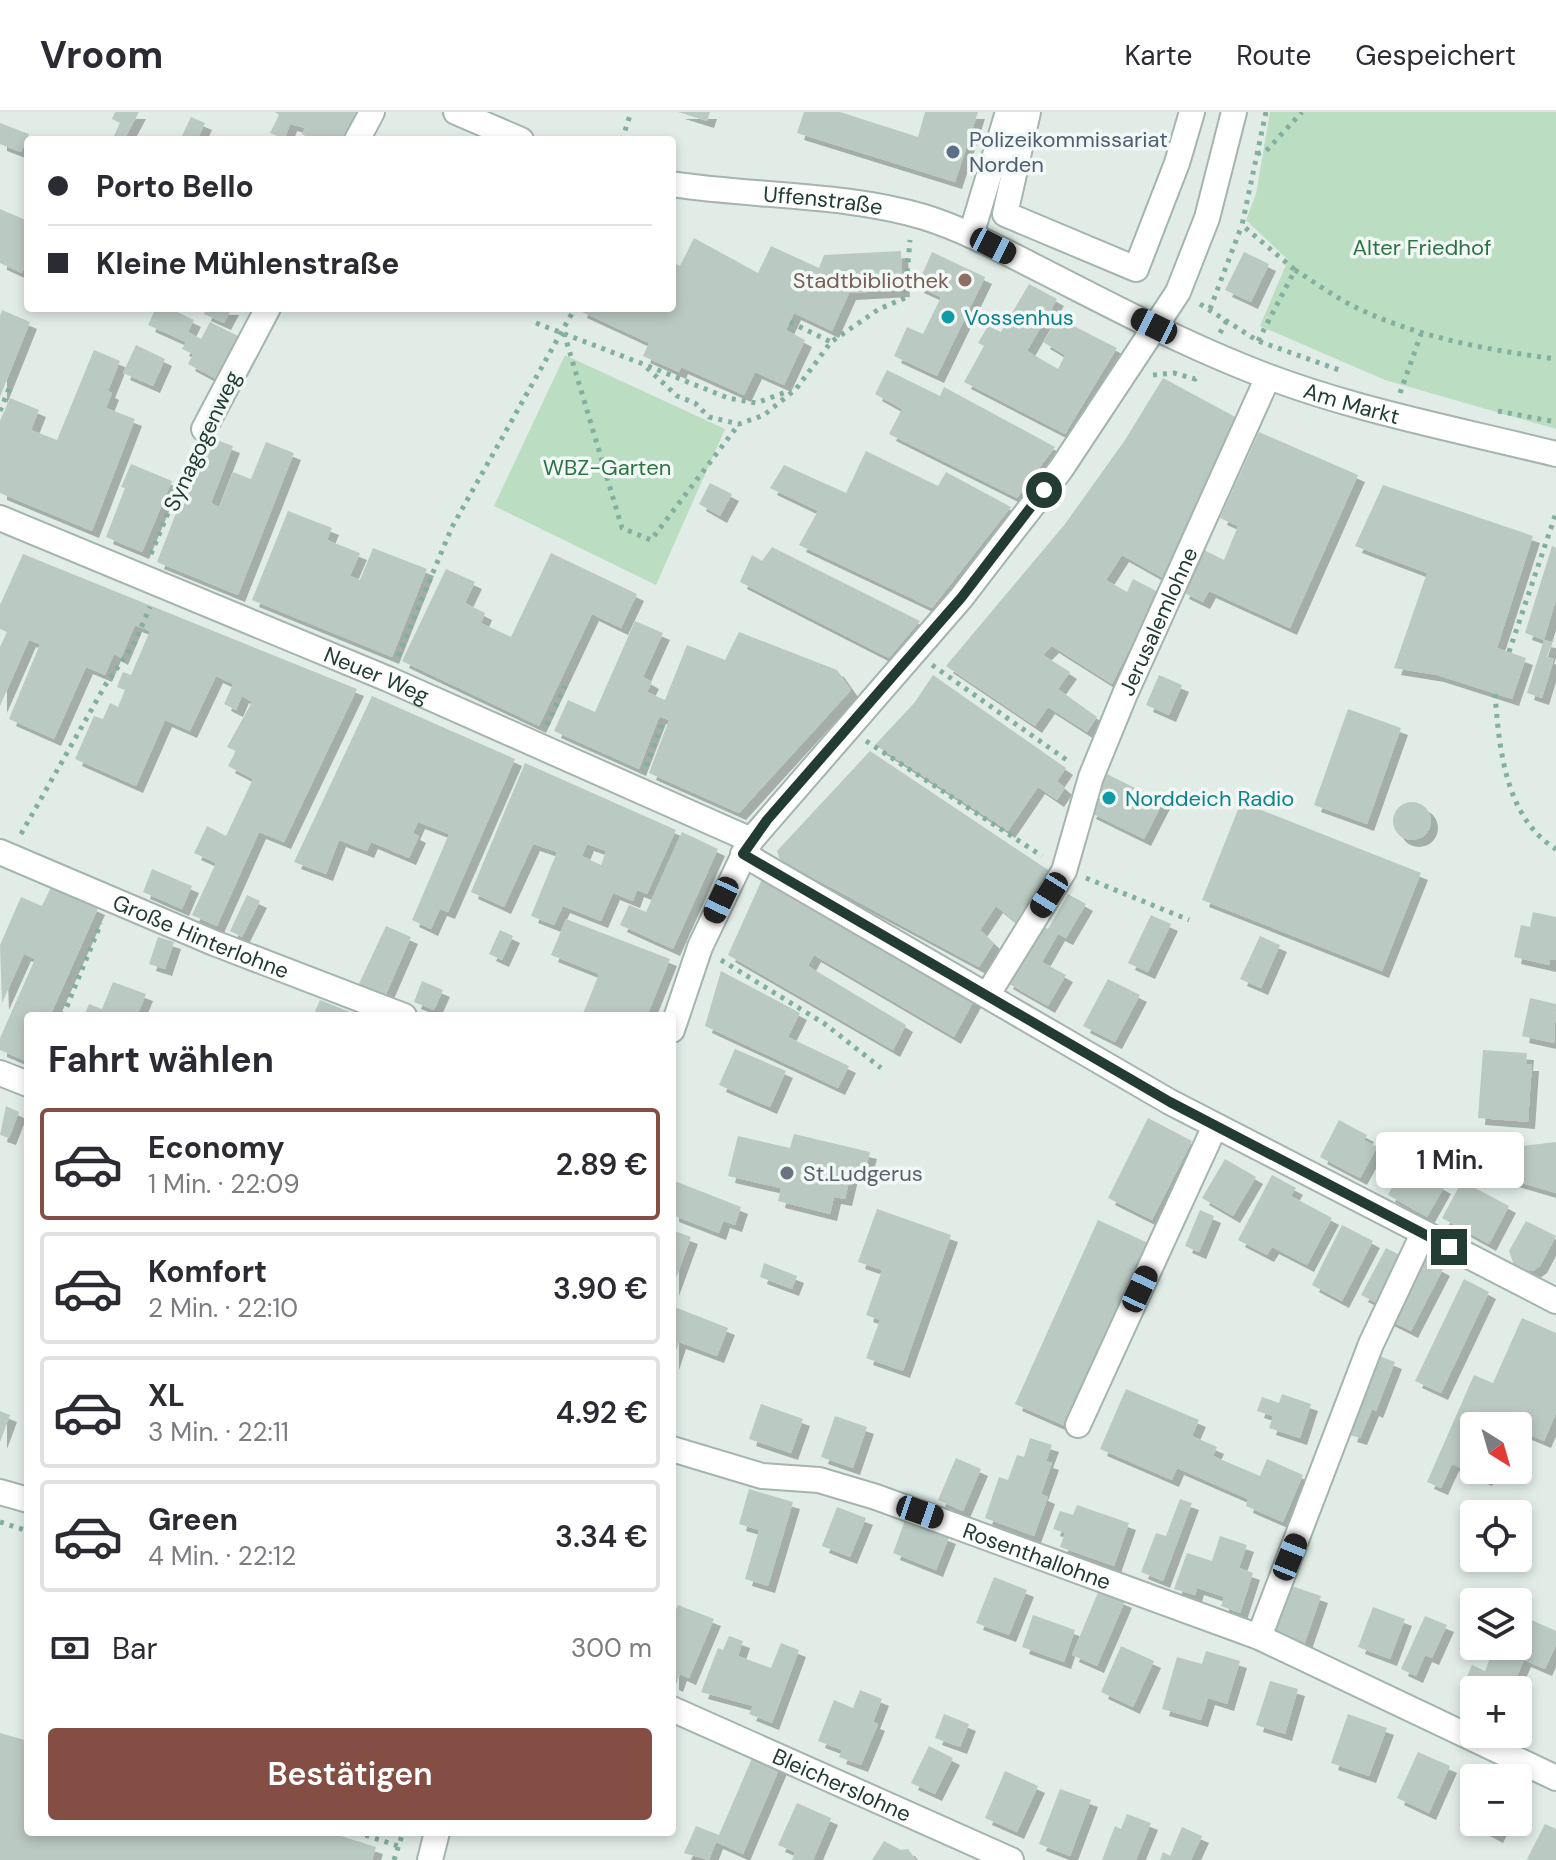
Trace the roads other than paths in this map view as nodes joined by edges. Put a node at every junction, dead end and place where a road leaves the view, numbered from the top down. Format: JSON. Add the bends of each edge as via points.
{"nodes":[{"id":1,"x":372,"y":112,"type":"edge"},
{"id":2,"x":456,"y":112,"type":"edge"},
{"id":3,"x":1008,"y":112,"type":"edge"},
{"id":4,"x":1028,"y":112,"type":"edge"},
{"id":5,"x":1192,"y":112,"type":"edge"},
{"id":6,"x":1234,"y":112,"type":"edge"},
{"id":7,"x":359,"y":136,"type":"edge"},
{"id":8,"x":512,"y":136,"type":"edge"},
{"id":9,"x":676,"y":185,"type":"edge"},
{"id":10,"x":971,"y":235,"type":"junction"},
{"id":11,"x":266,"y":312,"type":"edge"},
{"id":12,"x":1154,"y":326,"type":"junction"},
{"id":13,"x":1268,"y":377,"type":"junction"},
{"id":14,"x":204,"y":429,"type":"road end"},
{"id":15,"x":1556,"y":454,"type":"edge"},
{"id":16,"x":0,"y":518,"type":"edge"},
{"id":17,"x":747,"y":847,"type":"junction"},
{"id":18,"x":4,"y":854,"type":"edge"},
{"id":19,"x":988,"y":994,"type":"junction"},
{"id":20,"x":394,"y":1012,"type":"edge"},
{"id":21,"x":676,"y":1018,"type":"edge"},
{"id":22,"x":0,"y":1073,"type":"edge"},
{"id":23,"x":24,"y":1082,"type":"edge"},
{"id":24,"x":1215,"y":1126,"type":"junction"},
{"id":25,"x":1423,"y":1234,"type":"junction"},
{"id":26,"x":1556,"y":1301,"type":"edge"},
{"id":27,"x":1078,"y":1425,"type":"dead end"},
{"id":28,"x":676,"y":1450,"type":"edge"},
{"id":29,"x":0,"y":1492,"type":"edge"},
{"id":30,"x":24,"y":1499,"type":"edge"},
{"id":31,"x":1259,"y":1637,"type":"junction"},
{"id":32,"x":676,"y":1711,"type":"edge"},
{"id":33,"x":1556,"y":1778,"type":"edge"},
{"id":34,"x":436,"y":1836,"type":"edge"},
{"id":35,"x":430,"y":1860,"type":"edge"},
{"id":36,"x":1011,"y":1860,"type":"edge"}],
"edges":[{"from":1,"to":7,"type":"street"},
{"from":2,"to":8,"type":"street"},
{"from":3,"to":10,"type":"street"},
{"from":4,"to":5,"type":"street","via":[[1005,214],[1136,269]]},
{"from":6,"to":12,"type":"street","via":[[1207,218],[1178,292]]},
{"from":9,"to":10,"type":"street","name":"Uffenstraße","via":[[872,205]]},
{"from":10,"to":12,"type":"street","name":"Am Markt"},
{"from":11,"to":14,"type":"street","name":"Synagogenweg"},
{"from":12,"to":13,"type":"street","name":"Am Markt"},
{"from":12,"to":17,"type":"street","via":[[1061,469],[914,653]]},
{"from":13,"to":15,"type":"street","name":"Am Markt"},
{"from":13,"to":19,"type":"street","name":"Jerusalemlohne","via":[[1125,694],[1091,777],[1064,871]]},
{"from":16,"to":17,"type":"street","name":"Neuer Weg","via":[[388,679]]},
{"from":17,"to":19,"type":"street","name":"Neuer Weg"},
{"from":17,"to":21,"type":"street","via":[[700,947]]},
{"from":18,"to":20,"type":"street","name":"Große Hinterlohne"},
{"from":19,"to":24,"type":"street","name":"Neuer Weg"},
{"from":22,"to":23,"type":"street"},
{"from":24,"to":25,"type":"street","name":"Neuer Weg"},
{"from":24,"to":27,"type":"street"},
{"from":25,"to":26,"type":"street","name":"Neuer Weg"},
{"from":25,"to":31,"type":"street","via":[[1371,1344]]},
{"from":28,"to":31,"type":"street","name":"Rosenthallohne","via":[[762,1476],[819,1480],[876,1497]]},
{"from":29,"to":30,"type":"street"},
{"from":31,"to":33,"type":"street","name":"Rosenthallohne"},
{"from":32,"to":36,"type":"street","name":"Bleicherslohne"},
{"from":34,"to":35,"type":"street"}]}
